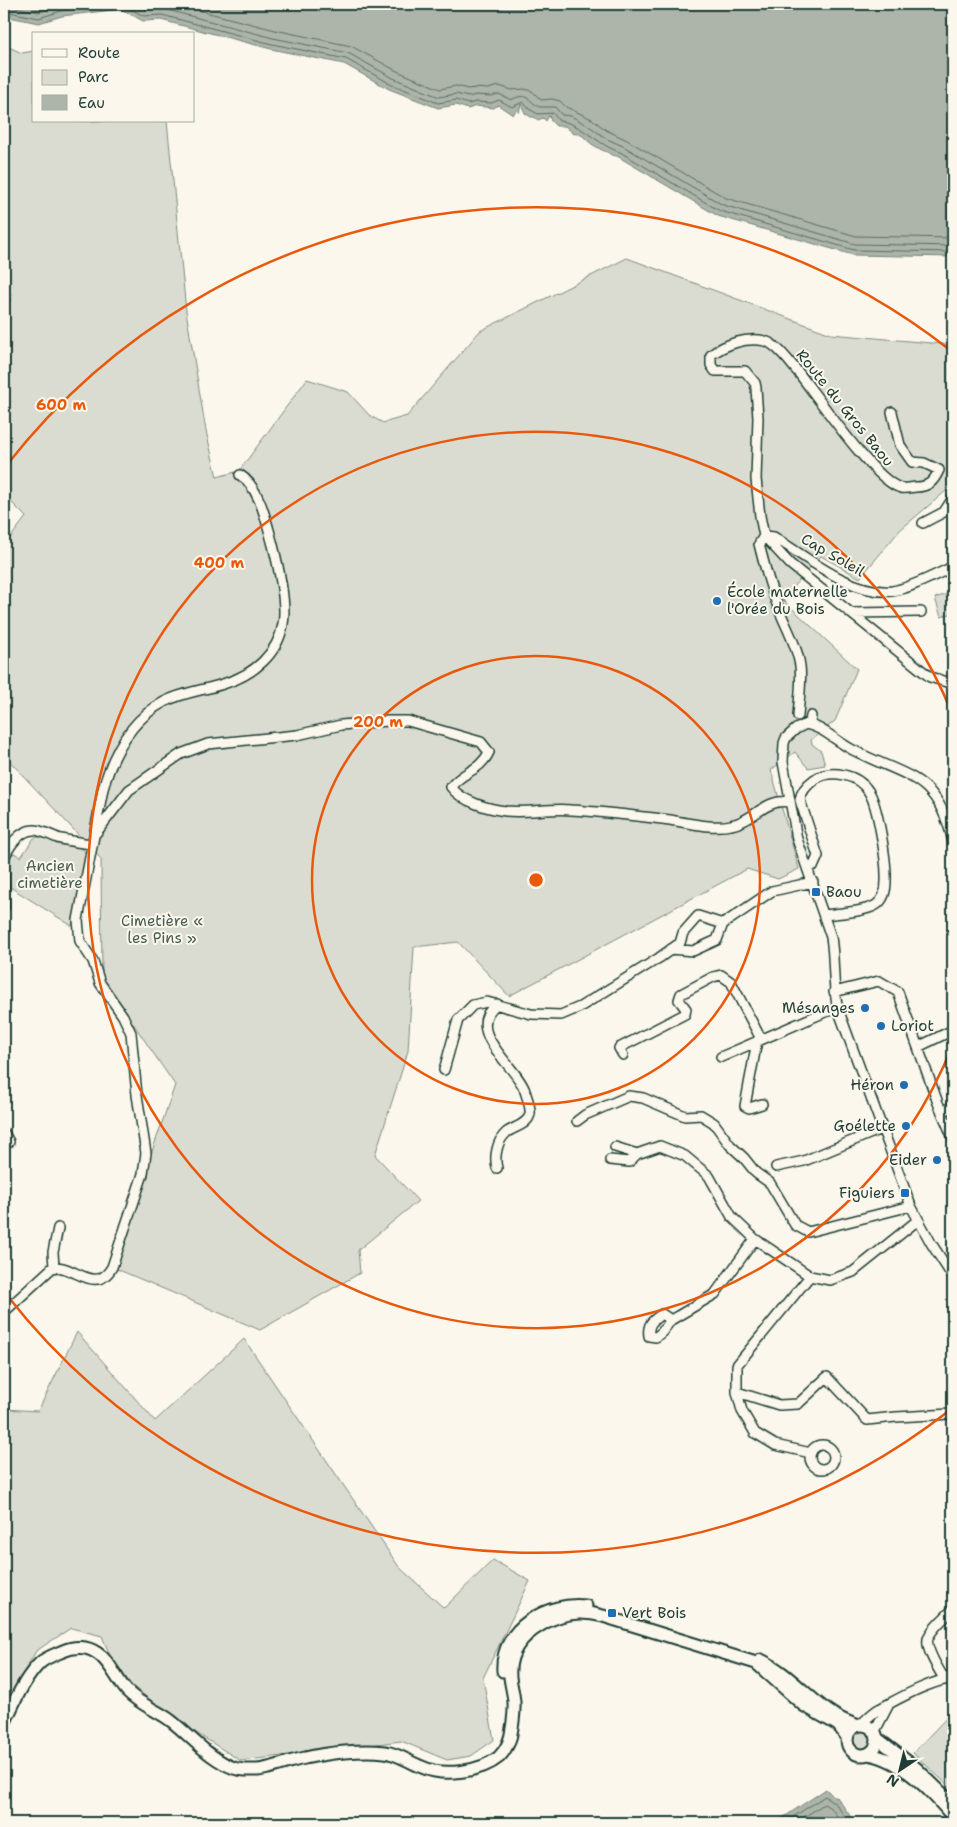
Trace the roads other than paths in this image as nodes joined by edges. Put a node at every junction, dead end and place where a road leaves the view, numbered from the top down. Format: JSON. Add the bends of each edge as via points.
{"nodes":[{"id":1,"x":892,"y":412,"type":"dead end"},
{"id":2,"x":240,"y":475,"type":"dead end"},
{"id":3,"x":953,"y":498,"type":"edge"},
{"id":4,"x":923,"y":523,"type":"dead end"},
{"id":5,"x":764,"y":536,"type":"junction"},
{"id":6,"x":953,"y":567,"type":"edge"},
{"id":7,"x":921,"y":612,"type":"dead end"},
{"id":8,"x":851,"y":613,"type":"junction"},
{"id":9,"x":953,"y":684,"type":"edge"},
{"id":10,"x":800,"y":694,"type":"junction"},
{"id":11,"x":810,"y":714,"type":"junction"},
{"id":12,"x":801,"y":721,"type":"junction"},
{"id":13,"x":820,"y":729,"type":"junction"},
{"id":14,"x":789,"y":802,"type":"junction"},
{"id":15,"x":93,"y":840,"type":"junction"},
{"id":16,"x":953,"y":842,"type":"edge"},
{"id":17,"x":4,"y":860,"type":"edge"},
{"id":18,"x":807,"y":868,"type":"junction"},
{"id":19,"x":4,"y":874,"type":"edge"},
{"id":20,"x":812,"y":882,"type":"junction"},
{"id":21,"x":4,"y":908,"type":"edge"},
{"id":22,"x":824,"y":915,"type":"junction"},
{"id":23,"x":723,"y":924,"type":"junction"},
{"id":24,"x":671,"y":949,"type":"junction"},
{"id":25,"x":834,"y":992,"type":"junction"},
{"id":26,"x":497,"y":1004,"type":"junction"},
{"id":27,"x":838,"y":1009,"type":"junction"},
{"id":28,"x":953,"y":1030,"type":"edge"},
{"id":29,"x":759,"y":1040,"type":"junction"},
{"id":30,"x":918,"y":1047,"type":"junction"},
{"id":31,"x":624,"y":1055,"type":"dead end"},
{"id":32,"x":721,"y":1057,"type":"dead end"},
{"id":33,"x":444,"y":1070,"type":"dead end"},
{"id":34,"x":762,"y":1104,"type":"dead end"},
{"id":35,"x":953,"y":1106,"type":"edge"},
{"id":36,"x":942,"y":1112,"type":"junction"},
{"id":37,"x":577,"y":1120,"type":"dead end"},
{"id":38,"x":881,"y":1129,"type":"junction"},
{"id":39,"x":4,"y":1132,"type":"edge"},
{"id":40,"x":953,"y":1138,"type":"edge"},
{"id":41,"x":9,"y":1142,"type":"dead end"},
{"id":42,"x":615,"y":1147,"type":"dead end"},
{"id":43,"x":637,"y":1154,"type":"junction"},
{"id":44,"x":610,"y":1160,"type":"dead end"},
{"id":45,"x":776,"y":1167,"type":"dead end"},
{"id":46,"x":497,"y":1168,"type":"dead end"},
{"id":47,"x":911,"y":1206,"type":"junction"},
{"id":48,"x":918,"y":1220,"type":"junction"},
{"id":49,"x":58,"y":1228,"type":"dead end"},
{"id":50,"x":755,"y":1239,"type":"junction"},
{"id":51,"x":54,"y":1267,"type":"junction"},
{"id":52,"x":810,"y":1276,"type":"junction"},
{"id":53,"x":953,"y":1277,"type":"edge"},
{"id":54,"x":4,"y":1312,"type":"edge"},
{"id":55,"x":671,"y":1320,"type":"dead end"},
{"id":56,"x":736,"y":1392,"type":"junction"},
{"id":57,"x":953,"y":1413,"type":"edge"},
{"id":58,"x":810,"y":1453,"type":"dead end"},
{"id":59,"x":953,"y":1609,"type":"edge"},
{"id":60,"x":949,"y":1679,"type":"edge"},
{"id":61,"x":888,"y":1705,"type":"junction"},
{"id":62,"x":513,"y":1721,"type":"junction"},
{"id":63,"x":4,"y":1724,"type":"edge"},
{"id":64,"x":858,"y":1725,"type":"junction"},
{"id":65,"x":876,"y":1735,"type":"junction"},
{"id":66,"x":847,"y":1738,"type":"junction"},
{"id":67,"x":868,"y":1754,"type":"junction"},
{"id":68,"x":953,"y":1804,"type":"edge"},
{"id":69,"x":953,"y":1817,"type":"edge"}],
"edges":[{"from":1,"to":5,"type":"street","name":"Route du Gros Baou","via":[[900,445],[912,462],[924,462],[938,470],[934,481],[922,487],[901,488],[884,478],[836,424],[785,356],[766,341],[742,341],[722,346],[711,355],[711,365],[715,370],[745,371],[755,383],[758,418],[756,479]]},
{"from":2,"to":15,"type":"street","via":[[257,496],[274,550],[284,610],[279,636],[266,659],[248,674],[162,703],[134,726],[124,738],[109,769]]},
{"from":3,"to":4,"type":"street","via":[[944,512]]},
{"from":5,"to":6,"type":"street","name":"Cap Soleil","via":[[774,536],[834,575],[863,588],[901,589]]},
{"from":5,"to":8,"type":"street","via":[[790,564]]},
{"from":5,"to":10,"type":"street","via":[[760,544],[767,577],[800,665]]},
{"from":7,"to":8,"type":"street"},
{"from":8,"to":9,"type":"street","via":[[930,677]]},
{"from":10,"to":11,"type":"street"},
{"from":10,"to":12,"type":"street"},
{"from":11,"to":12,"type":"street","via":[[810,722]]},
{"from":11,"to":13,"type":"street"},
{"from":12,"to":13,"type":"street"},
{"from":12,"to":14,"type":"street","via":[[784,743],[783,762]]},
{"from":13,"to":16,"type":"street","via":[[841,744],[924,784],[942,807]]},
{"from":14,"to":15,"type":"street","via":[[775,801],[752,817],[730,825],[702,825],[570,810],[506,811],[488,808],[456,794],[452,787],[457,778],[485,761],[489,752],[481,742],[408,722],[388,721],[208,744],[181,754],[128,790]]},
{"from":14,"to":18,"type":"street"},
{"from":15,"to":17,"type":"street","via":[[60,839],[36,830],[28,831],[12,844]]},
{"from":15,"to":51,"type":"street","via":[[78,920],[79,934],[100,983],[123,1016],[130,1033],[146,1159],[109,1272],[102,1277],[88,1279]]},
{"from":18,"to":20,"type":"street"},
{"from":18,"to":22,"type":"street","via":[[814,865],[818,856],[800,800],[803,791],[824,774],[834,773],[859,782],[872,797],[886,869],[885,892],[877,905],[867,909]]},
{"from":19,"to":21,"type":"street"},
{"from":20,"to":22,"type":"street"},
{"from":20,"to":23,"type":"street","via":[[772,892]]},
{"from":22,"to":25,"type":"street","via":[[833,951]]},
{"from":23,"to":24,"type":"street","via":[[717,940],[693,951]]},
{"from":23,"to":24,"type":"street","via":[[698,916],[683,933],[680,942]]},
{"from":24,"to":26,"type":"street","via":[[580,1007],[561,1015],[531,1014]]},
{"from":25,"to":27,"type":"street"},
{"from":25,"to":30,"type":"street","via":[[879,981],[898,992]]},
{"from":26,"to":33,"type":"street","via":[[473,1005],[458,1020]]},
{"from":26,"to":46,"type":"street","via":[[487,1015],[487,1035],[524,1086],[530,1114],[502,1139],[496,1154]]},
{"from":27,"to":29,"type":"street"},
{"from":27,"to":38,"type":"street"},
{"from":28,"to":30,"type":"street"},
{"from":29,"to":31,"type":"street","via":[[732,982],[720,975],[681,994],[685,1014],[619,1048]]},
{"from":29,"to":32,"type":"street"},
{"from":29,"to":34,"type":"street","via":[[745,1106]]},
{"from":30,"to":36,"type":"street"},
{"from":35,"to":36,"type":"street"},
{"from":36,"to":40,"type":"street"},
{"from":37,"to":47,"type":"street","via":[[629,1096],[643,1098],[685,1116],[701,1115],[714,1123],[730,1145],[770,1184],[795,1225],[808,1232]]},
{"from":38,"to":45,"type":"street","via":[[804,1161]]},
{"from":38,"to":47,"type":"street"},
{"from":39,"to":41,"type":"street"},
{"from":42,"to":43,"type":"street"},
{"from":43,"to":44,"type":"street","via":[[629,1162]]},
{"from":43,"to":50,"type":"street","via":[[660,1146],[685,1156],[710,1176],[732,1217]]},
{"from":47,"to":48,"type":"street"},
{"from":48,"to":52,"type":"street","via":[[852,1272],[830,1280]]},
{"from":48,"to":53,"type":"street"},
{"from":49,"to":51,"type":"street","via":[[53,1252]]},
{"from":50,"to":52,"type":"street"},
{"from":50,"to":55,"type":"street","via":[[714,1294]]},
{"from":51,"to":54,"type":"street"},
{"from":52,"to":56,"type":"street","via":[[737,1364]]},
{"from":56,"to":57,"type":"street","via":[[779,1405],[798,1404],[827,1377],[867,1420]]},
{"from":56,"to":58,"type":"street","via":[[742,1411],[755,1433],[775,1445]]},
{"from":59,"to":60,"type":"street","via":[[927,1640],[931,1654]]},
{"from":60,"to":61,"type":"street"},
{"from":61,"to":64,"type":"street"},
{"from":61,"to":65,"type":"street"},
{"from":62,"to":63,"type":"main road","via":[[503,1753],[484,1765],[468,1769],[434,1771],[398,1755],[359,1752],[242,1770],[217,1759],[168,1719],[134,1698],[103,1657],[82,1647],[70,1648],[42,1661],[26,1682]]},
{"from":62,"to":64,"type":"main road","via":[[503,1667],[508,1645],[538,1615],[557,1607],[578,1605],[597,1608],[759,1659],[782,1673],[819,1706]]},
{"from":62,"to":66,"type":"main road","via":[[515,1707],[510,1675],[517,1646],[526,1635],[546,1622],[578,1612],[603,1616],[756,1664],[803,1705],[838,1725]]},
{"from":64,"to":65,"type":"main road","via":[[869,1726]]},
{"from":64,"to":66,"type":"main road","via":[[849,1731]]},
{"from":65,"to":67,"type":"main road","via":[[875,1748]]},
{"from":65,"to":68,"type":"main road"},
{"from":66,"to":67,"type":"main road","via":[[852,1751]]},
{"from":67,"to":69,"type":"main road","via":[[901,1768]]}]}
